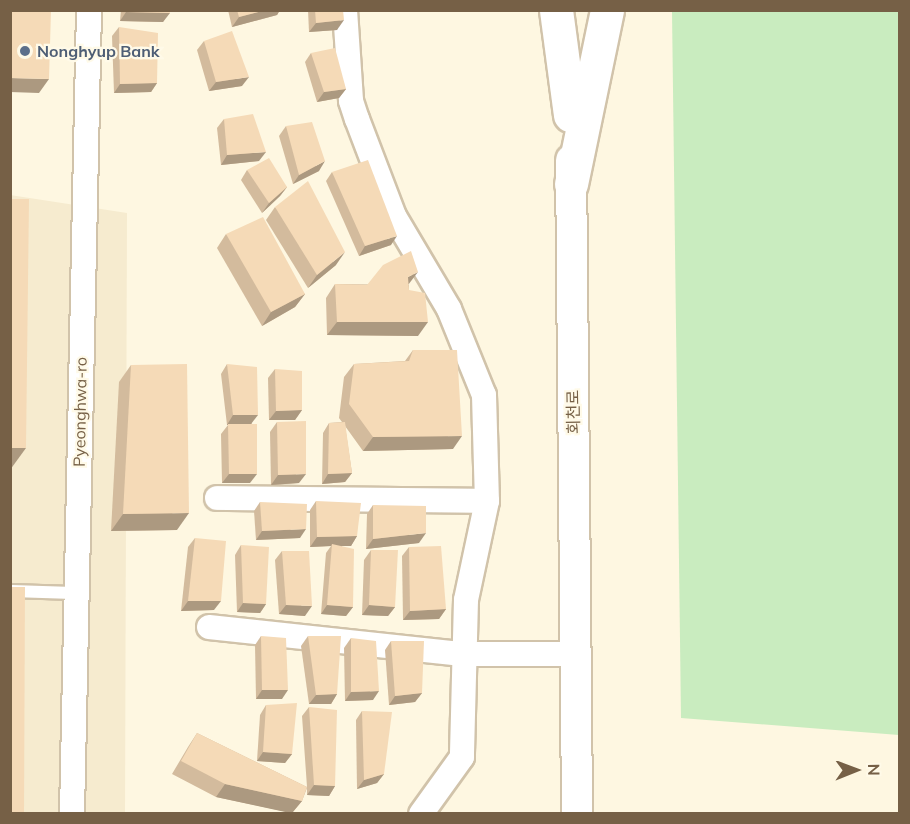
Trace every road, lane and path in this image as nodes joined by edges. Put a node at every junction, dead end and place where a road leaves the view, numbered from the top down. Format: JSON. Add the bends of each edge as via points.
{"nodes":[{"id":1,"x":89,"y":10,"type":"edge"},
{"id":2,"x":345,"y":10,"type":"edge"},
{"id":3,"x":556,"y":10,"type":"edge"},
{"id":4,"x":570,"y":10,"type":"edge"},
{"id":5,"x":607,"y":10,"type":"edge"},
{"id":6,"x":570,"y":115,"type":"junction"},
{"id":7,"x":571,"y":184,"type":"junction"},
{"id":8,"x":217,"y":498,"type":"dead end"},
{"id":9,"x":487,"y":501,"type":"junction"},
{"id":10,"x":10,"y":591,"type":"edge"},
{"id":11,"x":75,"y":593,"type":"junction"},
{"id":12,"x":209,"y":627,"type":"dead end"},
{"id":13,"x":464,"y":654,"type":"junction"},
{"id":14,"x":575,"y":654,"type":"junction"},
{"id":15,"x":72,"y":813,"type":"edge"},
{"id":16,"x":421,"y":813,"type":"edge"},
{"id":17,"x":577,"y":813,"type":"edge"}],
"edges":[{"from":1,"to":11,"type":"street","name":"Pyeonghwa-ro"},
{"from":2,"to":9,"type":"street","via":[[351,101],[357,119],[394,216],[448,309],[484,394]]},
{"from":3,"to":6,"type":"main road"},
{"from":4,"to":6,"type":"street","name":"회천로"},
{"from":5,"to":7,"type":"main road"},
{"from":6,"to":7,"type":"street","name":"회천로"},
{"from":7,"to":14,"type":"street","name":"회천로"},
{"from":8,"to":9,"type":"street"},
{"from":9,"to":13,"type":"street","via":[[466,600]]},
{"from":10,"to":11,"type":"lane"},
{"from":11,"to":15,"type":"street","name":"Pyeonghwa-ro"},
{"from":12,"to":13,"type":"street"},
{"from":13,"to":14,"type":"street"},
{"from":13,"to":16,"type":"street","via":[[462,758]]},
{"from":14,"to":17,"type":"street","name":"회천로"}]}
